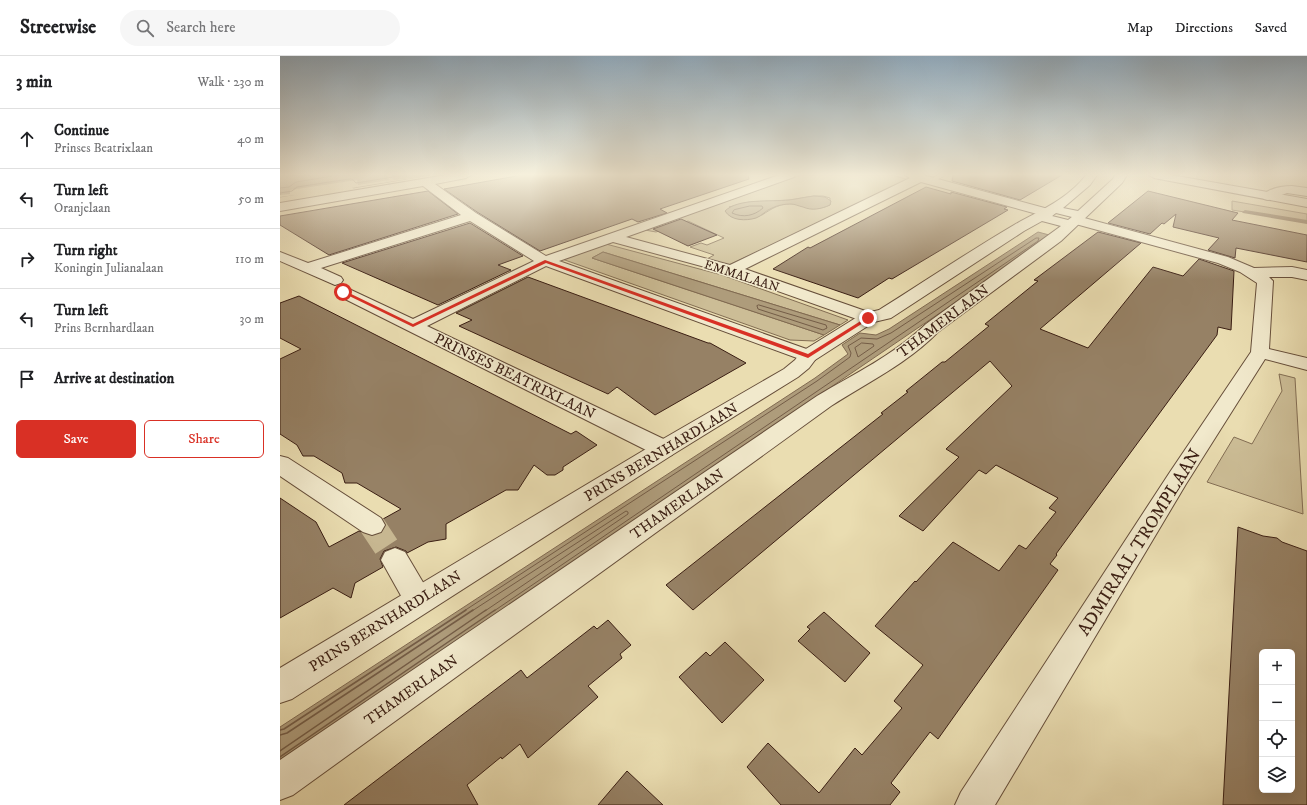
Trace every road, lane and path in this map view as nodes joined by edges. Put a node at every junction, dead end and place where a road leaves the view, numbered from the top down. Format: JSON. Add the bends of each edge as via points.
{"nodes":[{"id":1,"x":463,"y":210,"type":"edge"},
{"id":2,"x":692,"y":210,"type":"edge"},
{"id":3,"x":855,"y":210,"type":"edge"},
{"id":4,"x":1037,"y":210,"type":"edge"},
{"id":5,"x":1052,"y":210,"type":"edge"},
{"id":6,"x":1088,"y":210,"type":"edge"},
{"id":7,"x":1048,"y":213,"type":"junction"},
{"id":8,"x":471,"y":216,"type":"junction"},
{"id":9,"x":1076,"y":221,"type":"junction"},
{"id":10,"x":614,"y":238,"type":"junction"},
{"id":11,"x":280,"y":256,"type":"edge"},
{"id":12,"x":545,"y":261,"type":"junction"},
{"id":13,"x":309,"y":267,"type":"junction"},
{"id":14,"x":732,"y":270,"type":"junction"},
{"id":15,"x":1255,"y":272,"type":"junction"},
{"id":16,"x":1307,"y":275,"type":"edge"},
{"id":17,"x":868,"y":318,"type":"junction"},
{"id":18,"x":413,"y":326,"type":"junction"},
{"id":19,"x":1260,"y":352,"type":"junction"},
{"id":20,"x":808,"y":356,"type":"junction"},
{"id":21,"x":1307,"y":364,"type":"edge"},
{"id":22,"x":664,"y":450,"type":"junction"},
{"id":23,"x":280,"y":464,"type":"edge"},
{"id":24,"x":372,"y":524,"type":"tunnel mouth"},
{"id":25,"x":395,"y":560,"type":"tunnel mouth"},
{"id":26,"x":419,"y":600,"type":"junction"},
{"id":27,"x":280,"y":687,"type":"edge"},
{"id":28,"x":280,"y":782,"type":"edge"},
{"id":29,"x":974,"y":805,"type":"edge"}],
"edges":[{"from":1,"to":8,"type":"street"},
{"from":2,"to":10,"type":"street"},
{"from":3,"to":14,"type":"street"},
{"from":4,"to":7,"type":"street"},
{"from":5,"to":7,"type":"street"},
{"from":6,"to":9,"type":"street","name":"THAMERLAAN"},
{"from":7,"to":9,"type":"street"},
{"from":7,"to":17,"type":"street","name":"PRINS BERNHARDLAAN","via":[[1019,228],[885,314]]},
{"from":8,"to":12,"type":"street"},
{"from":8,"to":13,"type":"street"},
{"from":9,"to":15,"type":"street","via":[[1217,259]]},
{"from":9,"to":28,"type":"street","name":"THAMERLAAN","via":[[932,328],[919,342],[818,405]]},
{"from":10,"to":12,"type":"street"},
{"from":10,"to":14,"type":"street","name":"EMMALAAN"},
{"from":11,"to":13,"type":"street","name":"PRINSES BEATRIXLAAN"},
{"from":12,"to":18,"type":"street"},
{"from":12,"to":20,"type":"street"},
{"from":13,"to":18,"type":"street","name":"PRINSES BEATRIXLAAN"},
{"from":14,"to":17,"type":"street","name":"EMMALAAN"},
{"from":15,"to":16,"type":"street","via":[[1292,272]]},
{"from":15,"to":19,"type":"street","name":"ADMIRAAL TROMPLAAN","via":[[1265,281]]},
{"from":17,"to":20,"type":"street","name":"PRINS BERNHARDLAAN"},
{"from":18,"to":22,"type":"street","name":"PRINSES BEATRIXLAAN"},
{"from":19,"to":21,"type":"street"},
{"from":19,"to":29,"type":"street","name":"ADMIRAAL TROMPLAAN","via":[[1178,478]]},
{"from":20,"to":22,"type":"street","name":"PRINS BERNHARDLAAN","via":[[791,373]]},
{"from":22,"to":26,"type":"street","name":"PRINS BERNHARDLAAN"},
{"from":23,"to":24,"type":"street"},
{"from":25,"to":26,"type":"street"},
{"from":26,"to":27,"type":"street","name":"PRINS BERNHARDLAAN"}]}
